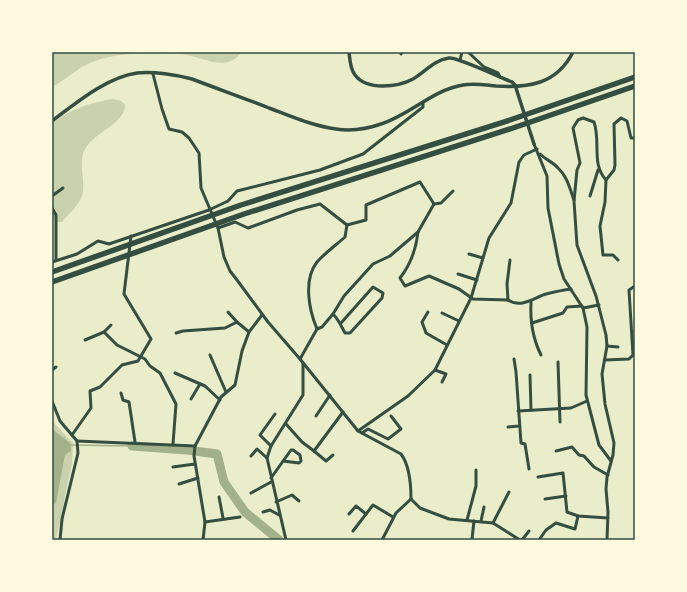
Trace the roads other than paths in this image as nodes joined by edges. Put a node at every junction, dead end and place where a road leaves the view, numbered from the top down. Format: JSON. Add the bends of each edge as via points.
{"nodes":[{"id":1,"x":350,"y":52,"type":"edge"},
{"id":2,"x":463,"y":52,"type":"edge"},
{"id":3,"x":468,"y":52,"type":"edge"},
{"id":4,"x":573,"y":52,"type":"edge"},
{"id":5,"x":460,"y":60,"type":"junction"},
{"id":6,"x":154,"y":74,"type":"junction"},
{"id":7,"x":500,"y":77,"type":"junction"},
{"id":8,"x":635,"y":77,"type":"edge"},
{"id":9,"x":515,"y":85,"type":"junction"},
{"id":10,"x":635,"y":86,"type":"edge"},
{"id":11,"x":423,"y":102,"type":"junction"},
{"id":12,"x":52,"y":121,"type":"edge"},
{"id":13,"x":635,"y":138,"type":"edge"},
{"id":14,"x":534,"y":144,"type":"joint"},
{"id":15,"x":538,"y":151,"type":"junction"},
{"id":16,"x":598,"y":170,"type":"junction"},
{"id":17,"x":606,"y":180,"type":"junction"},
{"id":18,"x":63,"y":188,"type":"dead end"},
{"id":19,"x":452,"y":191,"type":"dead end"},
{"id":20,"x":52,"y":196,"type":"edge"},
{"id":21,"x":590,"y":196,"type":"dead end"},
{"id":22,"x":574,"y":201,"type":"junction"},
{"id":23,"x":434,"y":204,"type":"junction"},
{"id":24,"x":52,"y":208,"type":"edge"},
{"id":25,"x":209,"y":210,"type":"junction"},
{"id":26,"x":347,"y":225,"type":"junction"},
{"id":27,"x":218,"y":228,"type":"junction"},
{"id":28,"x":418,"y":232,"type":"junction"},
{"id":29,"x":131,"y":236,"type":"junction"},
{"id":30,"x":469,"y":254,"type":"dead end"},
{"id":31,"x":483,"y":258,"type":"junction"},
{"id":32,"x":510,"y":260,"type":"dead end"},
{"id":33,"x":618,"y":260,"type":"dead end"},
{"id":34,"x":54,"y":261,"type":"edge"},
{"id":35,"x":52,"y":272,"type":"edge"},
{"id":36,"x":458,"y":274,"type":"dead end"},
{"id":37,"x":477,"y":280,"type":"junction"},
{"id":38,"x":52,"y":282,"type":"edge"},
{"id":39,"x":635,"y":286,"type":"edge"},
{"id":40,"x":571,"y":289,"type":"junction"},
{"id":41,"x":471,"y":298,"type":"junction"},
{"id":42,"x":508,"y":300,"type":"junction"},
{"id":43,"x":531,"y":302,"type":"junction"},
{"id":44,"x":598,"y":305,"type":"junction"},
{"id":45,"x":583,"y":307,"type":"junction"},
{"id":46,"x":228,"y":312,"type":"dead end"},
{"id":47,"x":428,"y":312,"type":"dead end"},
{"id":48,"x":442,"y":313,"type":"dead end"},
{"id":49,"x":333,"y":314,"type":"junction"},
{"id":50,"x":262,"y":315,"type":"junction"},
{"id":51,"x":459,"y":321,"type":"junction"},
{"id":52,"x":237,"y":322,"type":"junction"},
{"id":53,"x":341,"y":323,"type":"junction"},
{"id":54,"x":532,"y":323,"type":"junction"},
{"id":55,"x":111,"y":325,"type":"dead end"},
{"id":56,"x":316,"y":329,"type":"junction"},
{"id":57,"x":104,"y":332,"type":"junction"},
{"id":58,"x":249,"y":332,"type":"junction"},
{"id":59,"x":176,"y":333,"type":"dead end"},
{"id":60,"x":85,"y":340,"type":"dead end"},
{"id":61,"x":634,"y":340,"type":"edge"},
{"id":62,"x":447,"y":345,"type":"junction"},
{"id":63,"x":607,"y":346,"type":"junction"},
{"id":64,"x":618,"y":347,"type":"dead end"},
{"id":65,"x":210,"y":355,"type":"dead end"},
{"id":66,"x":541,"y":355,"type":"dead end"},
{"id":67,"x":140,"y":357,"type":"junction"},
{"id":68,"x":300,"y":359,"type":"junction"},
{"id":69,"x":514,"y":360,"type":"dead end"},
{"id":70,"x":605,"y":360,"type":"junction"},
{"id":71,"x":558,"y":362,"type":"dead end"},
{"id":72,"x":303,"y":363,"type":"junction"},
{"id":73,"x":56,"y":367,"type":"dead end"},
{"id":74,"x":52,"y":370,"type":"edge"},
{"id":75,"x":435,"y":370,"type":"junction"},
{"id":76,"x":175,"y":373,"type":"dead end"},
{"id":77,"x":530,"y":375,"type":"dead end"},
{"id":78,"x":442,"y":382,"type":"dead end"},
{"id":79,"x":200,"y":384,"type":"junction"},
{"id":80,"x":226,"y":392,"type":"junction"},
{"id":81,"x":122,"y":393,"type":"dead end"},
{"id":82,"x":330,"y":395,"type":"junction"},
{"id":83,"x":191,"y":399,"type":"dead end"},
{"id":84,"x":220,"y":400,"type":"junction"},
{"id":85,"x":52,"y":401,"type":"edge"},
{"id":86,"x":587,"y":401,"type":"junction"},
{"id":87,"x":559,"y":409,"type":"junction"},
{"id":88,"x":531,"y":410,"type":"junction"},
{"id":89,"x":518,"y":411,"type":"junction"},
{"id":90,"x":343,"y":412,"type":"junction"},
{"id":91,"x":275,"y":414,"type":"dead end"},
{"id":92,"x":316,"y":416,"type":"dead end"},
{"id":93,"x":391,"y":416,"type":"dead end"},
{"id":94,"x":560,"y":422,"type":"dead end"},
{"id":95,"x":286,"y":424,"type":"junction"},
{"id":96,"x":519,"y":426,"type":"junction"},
{"id":97,"x":508,"y":427,"type":"dead end"},
{"id":98,"x":358,"y":431,"type":"junction"},
{"id":99,"x":362,"y":433,"type":"junction"},
{"id":100,"x":72,"y":435,"type":"junction"},
{"id":101,"x":77,"y":442,"type":"junction"},
{"id":102,"x":135,"y":442,"type":"junction"},
{"id":103,"x":173,"y":444,"type":"junction"},
{"id":104,"x":195,"y":446,"type":"junction"},
{"id":105,"x":271,"y":446,"type":"junction"},
{"id":106,"x":314,"y":451,"type":"junction"},
{"id":107,"x":556,"y":451,"type":"dead end"},
{"id":108,"x":333,"y":454,"type":"dead end"},
{"id":109,"x":251,"y":456,"type":"dead end"},
{"id":110,"x":266,"y":458,"type":"junction"},
{"id":111,"x":283,"y":461,"type":"junction"},
{"id":112,"x":611,"y":461,"type":"junction"},
{"id":113,"x":195,"y":464,"type":"junction"},
{"id":114,"x":173,"y":467,"type":"dead end"},
{"id":115,"x":529,"y":468,"type":"dead end"},
{"id":116,"x":476,"y":470,"type":"dead end"},
{"id":117,"x":608,"y":475,"type":"junction"},
{"id":118,"x":538,"y":477,"type":"dead end"},
{"id":119,"x":198,"y":478,"type":"junction"},
{"id":120,"x":270,"y":478,"type":"junction"},
{"id":121,"x":271,"y":482,"type":"junction"},
{"id":122,"x":179,"y":484,"type":"dead end"},
{"id":123,"x":509,"y":492,"type":"dead end"},
{"id":124,"x":251,"y":493,"type":"dead end"},
{"id":125,"x":566,"y":496,"type":"junction"},
{"id":126,"x":219,"y":497,"type":"dead end"},
{"id":127,"x":411,"y":499,"type":"junction"},
{"id":128,"x":544,"y":499,"type":"dead end"},
{"id":129,"x":300,"y":501,"type":"dead end"},
{"id":130,"x":276,"y":502,"type":"junction"},
{"id":131,"x":484,"y":507,"type":"dead end"},
{"id":132,"x":263,"y":512,"type":"dead end"},
{"id":133,"x":349,"y":514,"type":"dead end"},
{"id":134,"x":366,"y":514,"type":"junction"},
{"id":135,"x":279,"y":516,"type":"junction"},
{"id":136,"x":578,"y":516,"type":"junction"},
{"id":137,"x":240,"y":517,"type":"dead end"},
{"id":138,"x":393,"y":517,"type":"junction"},
{"id":139,"x":223,"y":518,"type":"junction"},
{"id":140,"x":608,"y":518,"type":"junction"},
{"id":141,"x":468,"y":520,"type":"junction"},
{"id":142,"x":474,"y":521,"type":"junction"},
{"id":143,"x":481,"y":521,"type":"junction"},
{"id":144,"x":205,"y":522,"type":"junction"},
{"id":145,"x":493,"y":523,"type":"junction"},
{"id":146,"x":353,"y":531,"type":"dead end"},
{"id":147,"x":529,"y":531,"type":"dead end"},
{"id":148,"x":472,"y":539,"type":"dead end"},
{"id":149,"x":60,"y":540,"type":"edge"},
{"id":150,"x":203,"y":540,"type":"edge"},
{"id":151,"x":286,"y":540,"type":"edge"},
{"id":152,"x":382,"y":540,"type":"edge"},
{"id":153,"x":521,"y":540,"type":"edge"},
{"id":154,"x":539,"y":540,"type":"edge"},
{"id":155,"x":607,"y":540,"type":"edge"}],
"edges":[{"from":1,"to":5,"type":"street","via":[[355,75],[369,84],[381,85],[403,83],[413,79],[444,59]]},
{"from":2,"to":5,"type":"street"},
{"from":3,"to":7,"type":"street"},
{"from":4,"to":9,"type":"street","via":[[565,67],[552,78],[544,82]]},
{"from":5,"to":7,"type":"street"},
{"from":6,"to":11,"type":"street","via":[[172,74],[192,79],[289,116],[337,129],[358,129],[381,124]]},
{"from":6,"to":12,"type":"street","via":[[138,73],[115,80]]},
{"from":6,"to":25,"type":"street","via":[[169,129],[182,132],[198,153],[201,188]]},
{"from":7,"to":9,"type":"street"},
{"from":8,"to":35,"type":"highway","via":[[241,205]]},
{"from":9,"to":11,"type":"street","via":[[463,84]]},
{"from":9,"to":14,"type":"street"},
{"from":10,"to":38,"type":"highway","via":[[244,214]]},
{"from":11,"to":25,"type":"street","via":[[423,107],[363,154],[320,170],[237,191],[228,201]]},
{"from":13,"to":17,"type":"street","via":[[631,138],[626,121],[621,118],[617,120],[614,124],[615,165]]},
{"from":14,"to":15,"type":"street"},
{"from":15,"to":22,"type":"street","via":[[564,175]]},
{"from":15,"to":31,"type":"street","via":[[524,155],[519,162],[511,203],[492,232]]},
{"from":15,"to":40,"type":"street","via":[[547,176],[548,208],[559,264]]},
{"from":16,"to":17,"type":"street"},
{"from":16,"to":21,"type":"street"},
{"from":16,"to":22,"type":"street","via":[[597,129],[594,122],[584,118],[578,120],[573,128],[580,163]]},
{"from":17,"to":33,"type":"street","via":[[600,226],[603,255],[613,255]]},
{"from":18,"to":20,"type":"street"},
{"from":19,"to":23,"type":"street","via":[[441,203]]},
{"from":22,"to":44,"type":"street","via":[[577,245]]},
{"from":23,"to":26,"type":"street","via":[[420,182],[366,205],[366,220]]},
{"from":23,"to":28,"type":"street"},
{"from":24,"to":34,"type":"street","via":[[56,215]]},
{"from":25,"to":27,"type":"street"},
{"from":25,"to":29,"type":"street"},
{"from":26,"to":27,"type":"street","via":[[320,204],[248,228],[235,222]]},
{"from":26,"to":56,"type":"street","via":[[345,237],[321,258],[313,270],[308,304]]},
{"from":27,"to":50,"type":"street","via":[[224,257],[230,271]]},
{"from":28,"to":41,"type":"street","via":[[417,245],[410,265],[400,278],[402,283],[407,286],[429,276],[459,289]]},
{"from":28,"to":49,"type":"street","via":[[390,256],[373,264],[344,296]]},
{"from":29,"to":34,"type":"street","via":[[109,244],[98,241],[77,254]]},
{"from":29,"to":67,"type":"street","via":[[124,294],[151,339]]},
{"from":30,"to":31,"type":"street"},
{"from":31,"to":37,"type":"street"},
{"from":32,"to":42,"type":"street"},
{"from":36,"to":37,"type":"street"},
{"from":37,"to":41,"type":"street"},
{"from":39,"to":61,"type":"street","via":[[629,290]]},
{"from":40,"to":43,"type":"street","via":[[545,294]]},
{"from":40,"to":45,"type":"street"},
{"from":41,"to":42,"type":"street"},
{"from":41,"to":51,"type":"street"},
{"from":42,"to":43,"type":"street"},
{"from":43,"to":54,"type":"street"},
{"from":44,"to":45,"type":"street"},
{"from":44,"to":63,"type":"street"},
{"from":45,"to":54,"type":"street","via":[[567,307],[563,313]]},
{"from":45,"to":86,"type":"street","via":[[587,328]]},
{"from":46,"to":52,"type":"street"},
{"from":47,"to":62,"type":"street","via":[[422,322],[426,333]]},
{"from":48,"to":51,"type":"street"},
{"from":49,"to":53,"type":"street"},
{"from":49,"to":56,"type":"street","via":[[322,327]]},
{"from":50,"to":58,"type":"street"},
{"from":50,"to":68,"type":"street"},
{"from":51,"to":62,"type":"street"},
{"from":52,"to":58,"type":"street"},
{"from":52,"to":59,"type":"street","via":[[225,328]]},
{"from":53,"to":53,"type":"street","via":[[345,333],[350,333],[382,298],[383,293],[373,286]]},
{"from":54,"to":66,"type":"street"},
{"from":55,"to":57,"type":"street"},
{"from":56,"to":68,"type":"street"},
{"from":57,"to":60,"type":"street"},
{"from":57,"to":67,"type":"street","via":[[117,345]]},
{"from":58,"to":80,"type":"street","via":[[235,385]]},
{"from":61,"to":70,"type":"street","via":[[633,355],[629,359]]},
{"from":62,"to":75,"type":"street"},
{"from":63,"to":64,"type":"street"},
{"from":63,"to":70,"type":"street"},
{"from":65,"to":80,"type":"street"},
{"from":67,"to":100,"type":"street","via":[[138,361],[122,365],[100,387],[90,391],[91,408]]},
{"from":67,"to":103,"type":"street","via":[[160,373],[175,400]]},
{"from":68,"to":72,"type":"street"},
{"from":69,"to":89,"type":"street"},
{"from":70,"to":112,"type":"street","via":[[602,374],[605,404],[614,443]]},
{"from":71,"to":87,"type":"street"},
{"from":72,"to":82,"type":"street"},
{"from":72,"to":95,"type":"street","via":[[302,395]]},
{"from":73,"to":74,"type":"street"},
{"from":75,"to":78,"type":"street","via":[[446,374]]},
{"from":75,"to":98,"type":"street","via":[[408,396]]},
{"from":76,"to":79,"type":"street"},
{"from":77,"to":88,"type":"street"},
{"from":79,"to":83,"type":"street"},
{"from":79,"to":84,"type":"street"},
{"from":80,"to":84,"type":"street"},
{"from":81,"to":102,"type":"street","via":[[123,400],[129,402]]},
{"from":82,"to":90,"type":"street"},
{"from":82,"to":92,"type":"street"},
{"from":84,"to":104,"type":"street"},
{"from":85,"to":100,"type":"street","via":[[60,421]]},
{"from":86,"to":87,"type":"street","via":[[571,408]]},
{"from":86,"to":112,"type":"street","via":[[599,445]]},
{"from":87,"to":88,"type":"street"},
{"from":87,"to":94,"type":"street"},
{"from":88,"to":89,"type":"street"},
{"from":89,"to":96,"type":"street"},
{"from":90,"to":98,"type":"street"},
{"from":90,"to":106,"type":"street"},
{"from":91,"to":105,"type":"street","via":[[260,435]]},
{"from":93,"to":99,"type":"street","via":[[401,429],[388,438],[368,429]]},
{"from":95,"to":105,"type":"street"},
{"from":95,"to":106,"type":"street"},
{"from":96,"to":97,"type":"street"},
{"from":96,"to":115,"type":"street"},
{"from":98,"to":99,"type":"street"},
{"from":99,"to":127,"type":"street","via":[[401,454],[405,459],[411,485]]},
{"from":100,"to":101,"type":"street"},
{"from":101,"to":102,"type":"street"},
{"from":101,"to":149,"type":"street","via":[[78,453],[62,519]]},
{"from":102,"to":103,"type":"street"},
{"from":103,"to":104,"type":"street"},
{"from":104,"to":113,"type":"street"},
{"from":105,"to":110,"type":"street"},
{"from":106,"to":108,"type":"street","via":[[326,461]]},
{"from":107,"to":117,"type":"street","via":[[572,447],[594,467]]},
{"from":109,"to":110,"type":"street","via":[[257,449]]},
{"from":110,"to":120,"type":"street"},
{"from":111,"to":111,"type":"street","via":[[291,450],[300,455],[299,463]]},
{"from":111,"to":120,"type":"street"},
{"from":112,"to":117,"type":"street"},
{"from":113,"to":114,"type":"street"},
{"from":113,"to":119,"type":"street"},
{"from":116,"to":141,"type":"street","via":[[476,486]]},
{"from":117,"to":140,"type":"street"},
{"from":118,"to":125,"type":"street","via":[[563,474]]},
{"from":119,"to":122,"type":"street"},
{"from":119,"to":144,"type":"street"},
{"from":120,"to":121,"type":"street"},
{"from":121,"to":124,"type":"street"},
{"from":121,"to":130,"type":"street"},
{"from":123,"to":145,"type":"street"},
{"from":125,"to":128,"type":"street"},
{"from":125,"to":136,"type":"street","via":[[567,512]]},
{"from":126,"to":139,"type":"street"},
{"from":127,"to":138,"type":"street"},
{"from":127,"to":141,"type":"street","via":[[420,508],[431,513],[449,519]]},
{"from":129,"to":130,"type":"street","via":[[292,495]]},
{"from":130,"to":135,"type":"street"},
{"from":131,"to":143,"type":"street"},
{"from":132,"to":135,"type":"street","via":[[270,510]]},
{"from":133,"to":134,"type":"street","via":[[356,506]]},
{"from":134,"to":138,"type":"street","via":[[373,505]]},
{"from":134,"to":146,"type":"street"},
{"from":135,"to":151,"type":"street"},
{"from":136,"to":140,"type":"street"},
{"from":136,"to":154,"type":"street","via":[[575,529],[556,523],[546,530]]},
{"from":137,"to":139,"type":"street"},
{"from":138,"to":152,"type":"street"},
{"from":139,"to":144,"type":"street"},
{"from":140,"to":155,"type":"street"},
{"from":141,"to":142,"type":"street"},
{"from":142,"to":143,"type":"street"},
{"from":142,"to":148,"type":"street"},
{"from":143,"to":145,"type":"street"},
{"from":144,"to":150,"type":"street"},
{"from":145,"to":153,"type":"street"},
{"from":147,"to":153,"type":"street"}]}
